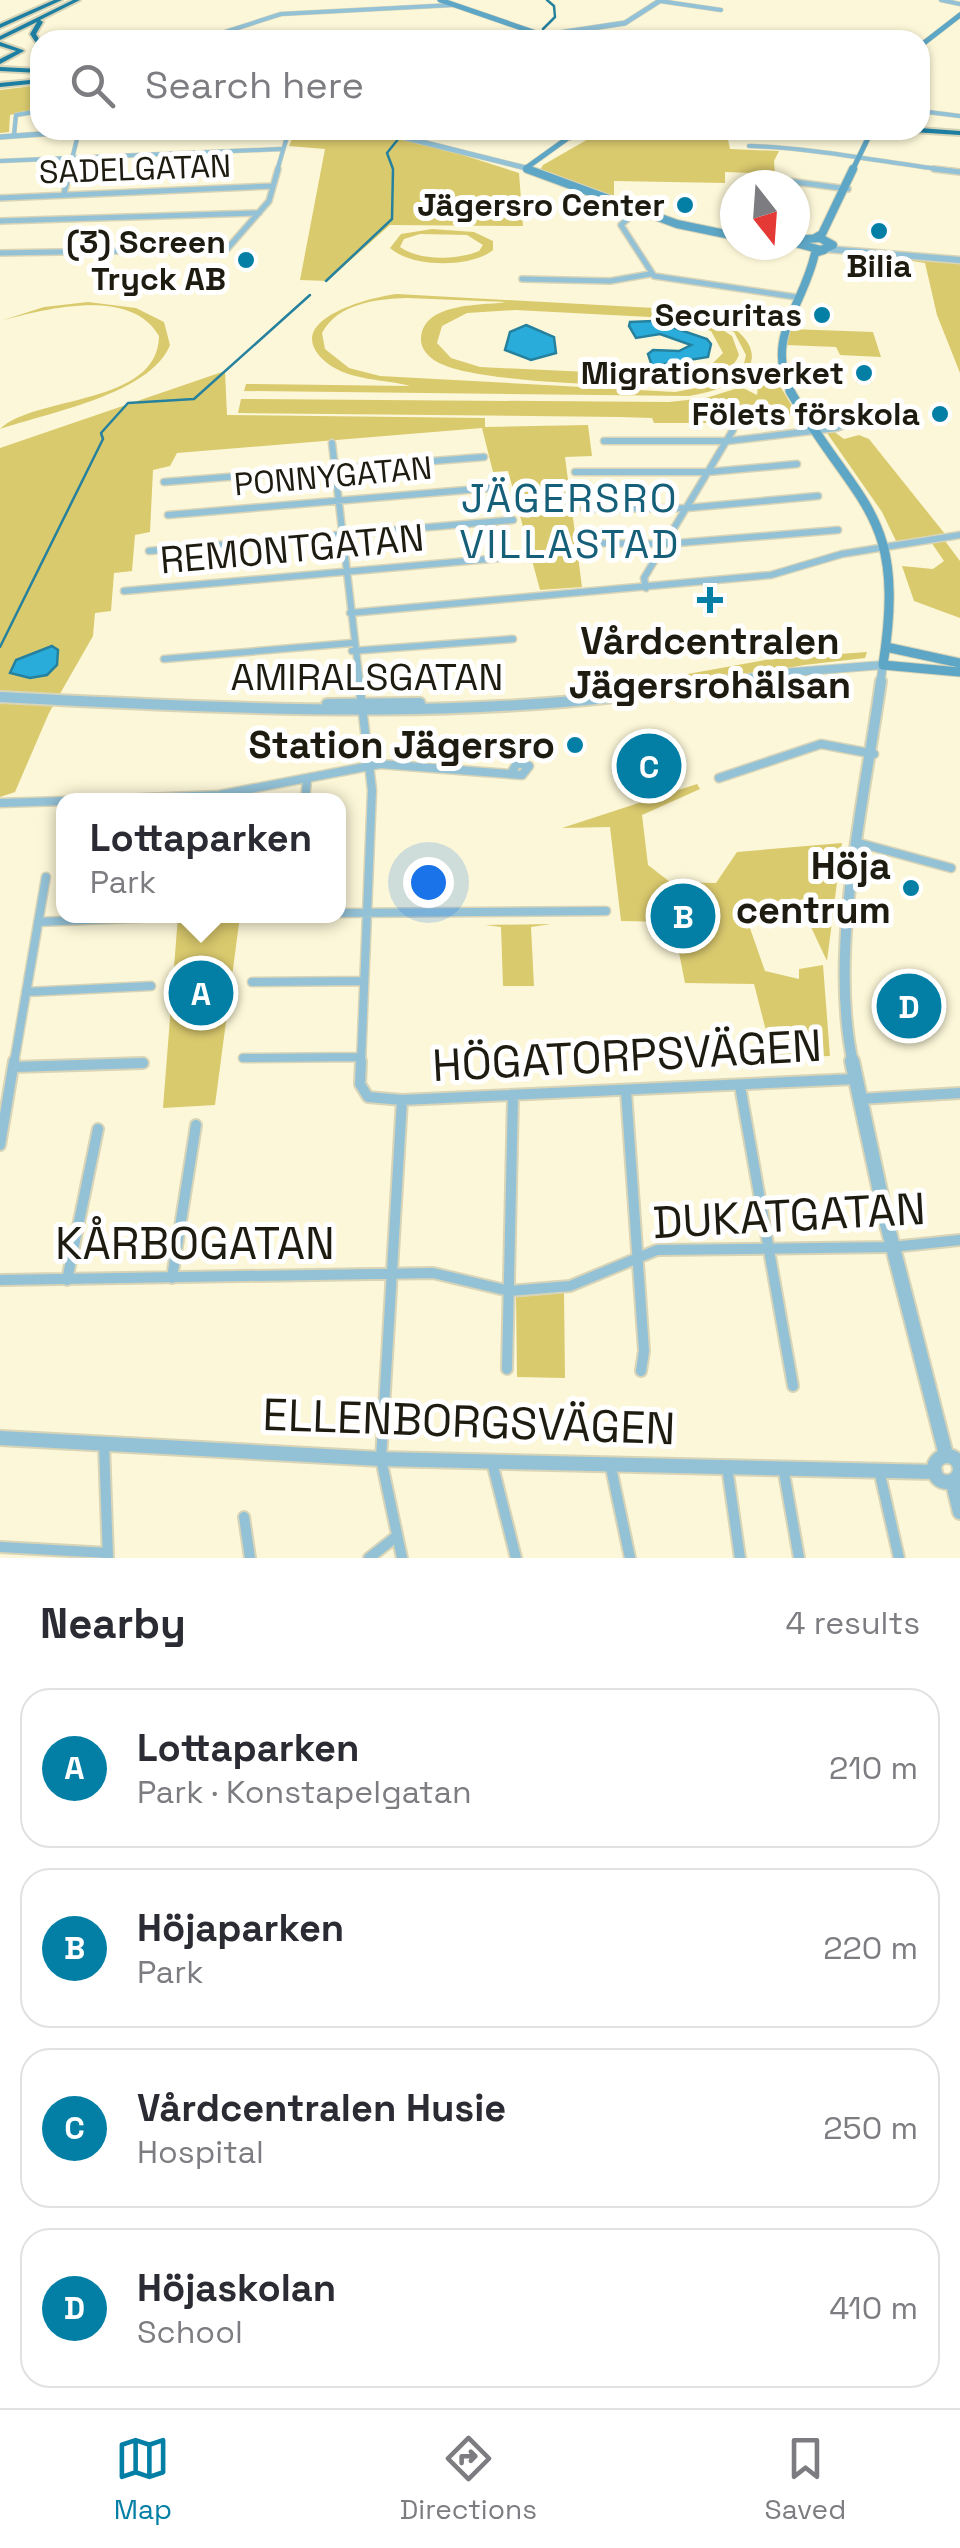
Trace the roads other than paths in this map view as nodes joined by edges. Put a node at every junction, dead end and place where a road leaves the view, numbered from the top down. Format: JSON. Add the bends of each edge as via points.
{"nodes":[{"id":1,"x":55,"y":0,"type":"edge"},
{"id":2,"x":73,"y":0,"type":"edge"},
{"id":3,"x":440,"y":0,"type":"edge"},
{"id":4,"x":660,"y":0,"type":"edge"},
{"id":5,"x":941,"y":0,"type":"edge"},
{"id":6,"x":960,"y":4,"type":"edge"},
{"id":7,"x":452,"y":5,"type":"junction"},
{"id":8,"x":23,"y":9,"type":"joint"},
{"id":9,"x":720,"y":10,"type":"dead end"},
{"id":10,"x":50,"y":15,"type":"junction"},
{"id":11,"x":960,"y":15,"type":"edge"},
{"id":12,"x":0,"y":16,"type":"edge"},
{"id":13,"x":36,"y":30,"type":"edge"},
{"id":14,"x":231,"y":30,"type":"edge"},
{"id":15,"x":532,"y":30,"type":"edge"},
{"id":16,"x":570,"y":30,"type":"edge"},
{"id":17,"x":0,"y":35,"type":"edge"},
{"id":18,"x":930,"y":38,"type":"edge"},
{"id":19,"x":0,"y":67,"type":"edge"},
{"id":20,"x":30,"y":71,"type":"edge"},
{"id":21,"x":30,"y":71,"type":"edge"},
{"id":22,"x":30,"y":76,"type":"edge"},
{"id":23,"x":0,"y":86,"type":"edge"},
{"id":24,"x":930,"y":112,"type":"edge"},
{"id":25,"x":30,"y":113,"type":"edge"},
{"id":26,"x":960,"y":116,"type":"edge"},
{"id":27,"x":930,"y":129,"type":"edge"},
{"id":28,"x":930,"y":131,"type":"edge"},
{"id":29,"x":960,"y":132,"type":"edge"},
{"id":30,"x":30,"y":134,"type":"edge"},
{"id":31,"x":14,"y":135,"type":"junction"},
{"id":32,"x":0,"y":136,"type":"edge"},
{"id":33,"x":77,"y":140,"type":"edge"},
{"id":34,"x":285,"y":140,"type":"edge"},
{"id":35,"x":429,"y":140,"type":"edge"},
{"id":36,"x":566,"y":140,"type":"edge"},
{"id":37,"x":867,"y":140,"type":"edge"},
{"id":38,"x":748,"y":146,"type":"dead end"},
{"id":39,"x":281,"y":149,"type":"junction"},
{"id":40,"x":73,"y":155,"type":"junction"},
{"id":41,"x":858,"y":160,"type":"junction"},
{"id":42,"x":0,"y":161,"type":"edge"},
{"id":43,"x":526,"y":168,"type":"junction"},
{"id":44,"x":960,"y":172,"type":"edge"},
{"id":45,"x":810,"y":184,"type":"edge"},
{"id":46,"x":273,"y":186,"type":"junction"},
{"id":47,"x":845,"y":189,"type":"junction"},
{"id":48,"x":64,"y":194,"type":"junction"},
{"id":49,"x":0,"y":198,"type":"edge"},
{"id":50,"x":637,"y":210,"type":"junction"},
{"id":51,"x":259,"y":213,"type":"junction"},
{"id":52,"x":0,"y":221,"type":"edge"},
{"id":53,"x":720,"y":231,"type":"edge"},
{"id":54,"x":810,"y":242,"type":"joint"},
{"id":55,"x":827,"y":245,"type":"junction"},
{"id":56,"x":0,"y":253,"type":"edge"},
{"id":57,"x":809,"y":260,"type":"edge"},
{"id":58,"x":960,"y":260,"type":"edge"},
{"id":59,"x":809,"y":268,"type":"junction"},
{"id":60,"x":650,"y":274,"type":"junction"},
{"id":61,"x":522,"y":279,"type":"dead end"},
{"id":62,"x":796,"y":298,"type":"junction"},
{"id":63,"x":912,"y":420,"type":"dead end"},
{"id":64,"x":816,"y":429,"type":"junction"},
{"id":65,"x":733,"y":430,"type":"dead end"},
{"id":66,"x":604,"y":441,"type":"dead end"},
{"id":67,"x":728,"y":441,"type":"junction"},
{"id":68,"x":332,"y":443,"type":"dead end"},
{"id":69,"x":484,"y":457,"type":"dead end"},
{"id":70,"x":797,"y":464,"type":"dead end"},
{"id":71,"x":334,"y":469,"type":"junction"},
{"id":72,"x":574,"y":472,"type":"dead end"},
{"id":73,"x":708,"y":472,"type":"junction"},
{"id":74,"x":164,"y":482,"type":"dead end"},
{"id":75,"x":502,"y":487,"type":"dead end"},
{"id":76,"x":818,"y":496,"type":"dead end"},
{"id":77,"x":337,"y":500,"type":"junction"},
{"id":78,"x":688,"y":508,"type":"junction"},
{"id":79,"x":584,"y":509,"type":"dead end"},
{"id":80,"x":168,"y":515,"type":"dead end"},
{"id":81,"x":513,"y":520,"type":"dead end"},
{"id":82,"x":838,"y":530,"type":"dead end"},
{"id":83,"x":340,"y":534,"type":"junction"},
{"id":84,"x":960,"y":535,"type":"edge"},
{"id":85,"x":590,"y":544,"type":"dead end"},
{"id":86,"x":665,"y":544,"type":"junction"},
{"id":87,"x":889,"y":548,"type":"junction"},
{"id":88,"x":149,"y":551,"type":"dead end"},
{"id":89,"x":525,"y":556,"type":"dead end"},
{"id":90,"x":345,"y":571,"type":"junction"},
{"id":91,"x":646,"y":588,"type":"junction"},
{"id":92,"x":124,"y":591,"type":"dead end"},
{"id":93,"x":350,"y":614,"type":"junction"},
{"id":94,"x":513,"y":640,"type":"dead end"},
{"id":95,"x":352,"y":647,"type":"junction"},
{"id":96,"x":886,"y":647,"type":"junction"},
{"id":97,"x":164,"y":660,"type":"dead end"},
{"id":98,"x":884,"y":663,"type":"junction"},
{"id":99,"x":960,"y":667,"type":"edge"},
{"id":100,"x":0,"y":698,"type":"edge"},
{"id":101,"x":360,"y":707,"type":"junction"},
{"id":102,"x":874,"y":754,"type":"junction"},
{"id":103,"x":368,"y":764,"type":"junction"},
{"id":104,"x":512,"y":772,"type":"dead end"},
{"id":105,"x":719,"y":778,"type":"dead end"},
{"id":106,"x":307,"y":780,"type":"junction"},
{"id":107,"x":257,"y":793,"type":"edge"},
{"id":108,"x":306,"y":793,"type":"edge"},
{"id":109,"x":56,"y":801,"type":"edge"},
{"id":110,"x":0,"y":802,"type":"edge"},
{"id":111,"x":859,"y":843,"type":"junction"},
{"id":112,"x":951,"y":868,"type":"dead end"},
{"id":113,"x":46,"y":877,"type":"dead end"},
{"id":114,"x":606,"y":911,"type":"dead end"},
{"id":115,"x":366,"y":912,"type":"junction"},
{"id":116,"x":346,"y":913,"type":"edge"},
{"id":117,"x":56,"y":921,"type":"edge"},
{"id":118,"x":38,"y":922,"type":"junction"},
{"id":119,"x":362,"y":981,"type":"junction"},
{"id":120,"x":252,"y":982,"type":"dead end"},
{"id":121,"x":150,"y":986,"type":"dead end"},
{"id":122,"x":26,"y":992,"type":"junction"},
{"id":123,"x":359,"y":1057,"type":"junction"},
{"id":124,"x":243,"y":1058,"type":"dead end"},
{"id":125,"x":143,"y":1063,"type":"dead end"},
{"id":126,"x":14,"y":1067,"type":"junction"},
{"id":127,"x":855,"y":1080,"type":"junction"},
{"id":128,"x":740,"y":1086,"type":"junction"},
{"id":129,"x":626,"y":1091,"type":"junction"},
{"id":130,"x":960,"y":1093,"type":"edge"},
{"id":131,"x":513,"y":1097,"type":"junction"},
{"id":132,"x":860,"y":1099,"type":"junction"},
{"id":133,"x":402,"y":1100,"type":"junction"},
{"id":134,"x":196,"y":1125,"type":"dead end"},
{"id":135,"x":98,"y":1130,"type":"dead end"},
{"id":136,"x":0,"y":1146,"type":"edge"},
{"id":137,"x":960,"y":1240,"type":"edge"},
{"id":138,"x":892,"y":1246,"type":"junction"},
{"id":139,"x":768,"y":1248,"type":"junction"},
{"id":140,"x":637,"y":1258,"type":"junction"},
{"id":141,"x":390,"y":1277,"type":"junction"},
{"id":142,"x":172,"y":1278,"type":"junction"},
{"id":143,"x":0,"y":1280,"type":"edge"},
{"id":144,"x":67,"y":1280,"type":"junction"},
{"id":145,"x":509,"y":1291,"type":"junction"},
{"id":146,"x":507,"y":1369,"type":"dead end"},
{"id":147,"x":641,"y":1371,"type":"dead end"},
{"id":148,"x":793,"y":1386,"type":"dead end"},
{"id":149,"x":0,"y":1438,"type":"edge"},
{"id":150,"x":104,"y":1445,"type":"junction"},
{"id":151,"x":946,"y":1456,"type":"junction"},
{"id":152,"x":381,"y":1460,"type":"junction"},
{"id":153,"x":492,"y":1462,"type":"junction"},
{"id":154,"x":610,"y":1463,"type":"junction"},
{"id":155,"x":727,"y":1467,"type":"junction"},
{"id":156,"x":783,"y":1467,"type":"junction"},
{"id":157,"x":879,"y":1470,"type":"junction"},
{"id":158,"x":935,"y":1472,"type":"junction"},
{"id":159,"x":957,"y":1474,"type":"edge"},
{"id":160,"x":960,"y":1512,"type":"edge"},
{"id":161,"x":244,"y":1516,"type":"dead end"},
{"id":162,"x":397,"y":1536,"type":"junction"},
{"id":163,"x":0,"y":1547,"type":"edge"},
{"id":164,"x":108,"y":1556,"type":"edge"},
{"id":165,"x":250,"y":1558,"type":"edge"},
{"id":166,"x":369,"y":1558,"type":"edge"},
{"id":167,"x":402,"y":1558,"type":"edge"},
{"id":168,"x":516,"y":1558,"type":"edge"},
{"id":169,"x":630,"y":1558,"type":"edge"},
{"id":170,"x":740,"y":1558,"type":"edge"},
{"id":171,"x":798,"y":1558,"type":"edge"},
{"id":172,"x":900,"y":1558,"type":"edge"}],
"edges":[{"from":1,"to":8,"type":"highway"},
{"from":1,"to":17,"type":"highway"},
{"from":2,"to":10,"type":"highway"},
{"from":2,"to":17,"type":"highway"},
{"from":3,"to":7,"type":"main road"},
{"from":4,"to":9,"type":"street"},
{"from":4,"to":16,"type":"street","via":[[629,22]]},
{"from":5,"to":6,"type":"street"},
{"from":7,"to":14,"type":"street","via":[[280,14]]},
{"from":7,"to":15,"type":"main road"},
{"from":8,"to":12,"type":"highway"},
{"from":10,"to":13,"type":"highway"},
{"from":10,"to":17,"type":"highway"},
{"from":11,"to":18,"type":"main road"},
{"from":17,"to":19,"type":"highway","via":[[21,51]]},
{"from":19,"to":20,"type":"highway"},
{"from":19,"to":21,"type":"highway"},
{"from":22,"to":23,"type":"highway"},
{"from":24,"to":26,"type":"street"},
{"from":25,"to":31,"type":"street","via":[[16,115]]},
{"from":27,"to":29,"type":"highway"},
{"from":28,"to":29,"type":"highway"},
{"from":30,"to":31,"type":"street"},
{"from":31,"to":32,"type":"street"},
{"from":33,"to":40,"type":"street"},
{"from":34,"to":39,"type":"street"},
{"from":35,"to":43,"type":"street"},
{"from":36,"to":43,"type":"main road"},
{"from":37,"to":41,"type":"main road"},
{"from":38,"to":41,"type":"street","via":[[807,148]]},
{"from":39,"to":40,"type":"street"},
{"from":39,"to":46,"type":"street"},
{"from":40,"to":42,"type":"street"},
{"from":40,"to":48,"type":"street"},
{"from":41,"to":44,"type":"street"},
{"from":41,"to":47,"type":"main road"},
{"from":43,"to":50,"type":"main road"},
{"from":45,"to":47,"type":"street"},
{"from":46,"to":48,"type":"street","name":"SADELGATAN"},
{"from":46,"to":51,"type":"street"},
{"from":47,"to":54,"type":"main road","via":[[822,234]]},
{"from":47,"to":55,"type":"main road"},
{"from":48,"to":49,"type":"street","name":"SADELGATAN"},
{"from":50,"to":53,"type":"main road"},
{"from":50,"to":60,"type":"street","via":[[621,225]]},
{"from":51,"to":52,"type":"street"},
{"from":51,"to":56,"type":"street","via":[[233,246],[211,250]]},
{"from":54,"to":55,"type":"main road"},
{"from":55,"to":58,"type":"street"},
{"from":55,"to":59,"type":"main road"},
{"from":57,"to":59,"type":"main road"},
{"from":59,"to":62,"type":"main road"},
{"from":60,"to":61,"type":"street","via":[[610,281]]},
{"from":60,"to":62,"type":"street"},
{"from":62,"to":64,"type":"main road","via":[[780,334],[780,363]]},
{"from":63,"to":64,"type":"street","via":[[864,418]]},
{"from":64,"to":67,"type":"street"},
{"from":64,"to":87,"type":"main road","via":[[874,510]]},
{"from":65,"to":67,"type":"street"},
{"from":66,"to":67,"type":"street"},
{"from":67,"to":73,"type":"street"},
{"from":68,"to":71,"type":"street"},
{"from":69,"to":71,"type":"street"},
{"from":70,"to":73,"type":"street"},
{"from":71,"to":74,"type":"street"},
{"from":71,"to":77,"type":"street"},
{"from":72,"to":73,"type":"street"},
{"from":73,"to":78,"type":"street"},
{"from":75,"to":77,"type":"street","name":"PONNYGATAN"},
{"from":76,"to":78,"type":"street"},
{"from":77,"to":80,"type":"street","name":"PONNYGATAN"},
{"from":77,"to":83,"type":"street"},
{"from":78,"to":79,"type":"street"},
{"from":78,"to":86,"type":"street"},
{"from":81,"to":83,"type":"street"},
{"from":82,"to":86,"type":"street"},
{"from":83,"to":88,"type":"street"},
{"from":83,"to":90,"type":"street"},
{"from":84,"to":87,"type":"street"},
{"from":85,"to":86,"type":"street"},
{"from":86,"to":91,"type":"street","via":[[644,578]]},
{"from":87,"to":91,"type":"street","via":[[842,554],[784,574]]},
{"from":87,"to":96,"type":"main road","via":[[895,592]]},
{"from":89,"to":90,"type":"street","name":"REMONTGATAN"},
{"from":90,"to":92,"type":"street","name":"REMONTGATAN"},
{"from":90,"to":93,"type":"street"},
{"from":91,"to":93,"type":"street"},
{"from":93,"to":95,"type":"street"},
{"from":94,"to":95,"type":"street"},
{"from":95,"to":97,"type":"street"},
{"from":95,"to":101,"type":"street"},
{"from":96,"to":98,"type":"main road"},
{"from":96,"to":99,"type":"main road"},
{"from":98,"to":99,"type":"main road","name":"AMIRALSGATAN"},
{"from":98,"to":101,"type":"street","name":"AMIRALSGATAN","via":[[768,674],[623,700]]},
{"from":98,"to":102,"type":"street"},
{"from":100,"to":101,"type":"street","name":"AMIRALSGATAN"},
{"from":101,"to":103,"type":"street"},
{"from":102,"to":105,"type":"street","via":[[821,744]]},
{"from":102,"to":111,"type":"street"},
{"from":103,"to":104,"type":"street"},
{"from":103,"to":106,"type":"street"},
{"from":103,"to":115,"type":"street"},
{"from":106,"to":107,"type":"street"},
{"from":106,"to":108,"type":"street"},
{"from":109,"to":110,"type":"street"},
{"from":111,"to":112,"type":"street"},
{"from":111,"to":127,"type":"street","via":[[844,992]]},
{"from":113,"to":118,"type":"street"},
{"from":114,"to":115,"type":"street"},
{"from":115,"to":116,"type":"street"},
{"from":115,"to":119,"type":"street"},
{"from":117,"to":118,"type":"street"},
{"from":118,"to":122,"type":"street"},
{"from":119,"to":120,"type":"street"},
{"from":119,"to":123,"type":"street"},
{"from":121,"to":122,"type":"street"},
{"from":122,"to":126,"type":"street"},
{"from":123,"to":124,"type":"street"},
{"from":123,"to":133,"type":"street","via":[[364,1093]]},
{"from":125,"to":126,"type":"street"},
{"from":126,"to":136,"type":"street"},
{"from":127,"to":128,"type":"street","name":"HÖGATORPSVÄGEN"},
{"from":127,"to":132,"type":"street"},
{"from":128,"to":129,"type":"street","name":"HÖGATORPSVÄGEN"},
{"from":128,"to":139,"type":"street"},
{"from":129,"to":131,"type":"street","name":"HÖGATORPSVÄGEN"},
{"from":129,"to":140,"type":"street"},
{"from":130,"to":132,"type":"street"},
{"from":131,"to":133,"type":"street","name":"HÖGATORPSVÄGEN"},
{"from":131,"to":145,"type":"street"},
{"from":132,"to":138,"type":"street"},
{"from":133,"to":141,"type":"street"},
{"from":134,"to":142,"type":"street"},
{"from":135,"to":144,"type":"street"},
{"from":137,"to":138,"type":"street","name":"DUKATGATAN"},
{"from":138,"to":139,"type":"street","name":"DUKATGATAN"},
{"from":138,"to":151,"type":"street"},
{"from":139,"to":140,"type":"street","name":"DUKATGATAN","via":[[657,1250]]},
{"from":139,"to":148,"type":"street"},
{"from":140,"to":145,"type":"street","name":"DUKATGATAN","via":[[570,1286]]},
{"from":140,"to":147,"type":"street"},
{"from":141,"to":142,"type":"street","name":"KÅRBOGATAN"},
{"from":141,"to":145,"type":"street","name":"DUKATGATAN","via":[[433,1272]]},
{"from":141,"to":152,"type":"street"},
{"from":142,"to":144,"type":"street","name":"KÅRBOGATAN"},
{"from":143,"to":144,"type":"street","name":"KÅRBOGATAN"},
{"from":145,"to":146,"type":"street"},
{"from":149,"to":150,"type":"street","name":"ELLENBORGSVÄGEN"},
{"from":150,"to":152,"type":"street","name":"ELLENBORGSVÄGEN"},
{"from":150,"to":164,"type":"street"},
{"from":151,"to":158,"type":"street","via":[[937,1458]]},
{"from":151,"to":159,"type":"street"},
{"from":152,"to":153,"type":"street","name":"ELLENBORGSVÄGEN"},
{"from":152,"to":162,"type":"street"},
{"from":153,"to":154,"type":"street","name":"ELLENBORGSVÄGEN"},
{"from":153,"to":168,"type":"street"},
{"from":154,"to":155,"type":"street","name":"ELLENBORGSVÄGEN"},
{"from":154,"to":169,"type":"street"},
{"from":155,"to":156,"type":"street","name":"ELLENBORGSVÄGEN"},
{"from":155,"to":170,"type":"street"},
{"from":156,"to":157,"type":"street","name":"ELLENBORGSVÄGEN"},
{"from":156,"to":171,"type":"street"},
{"from":157,"to":158,"type":"street","name":"ELLENBORGSVÄGEN"},
{"from":157,"to":172,"type":"street"},
{"from":158,"to":159,"type":"street","via":[[943,1481]]},
{"from":159,"to":160,"type":"street"},
{"from":161,"to":165,"type":"street"},
{"from":162,"to":166,"type":"street"},
{"from":162,"to":167,"type":"street"},
{"from":163,"to":164,"type":"street"}]}
